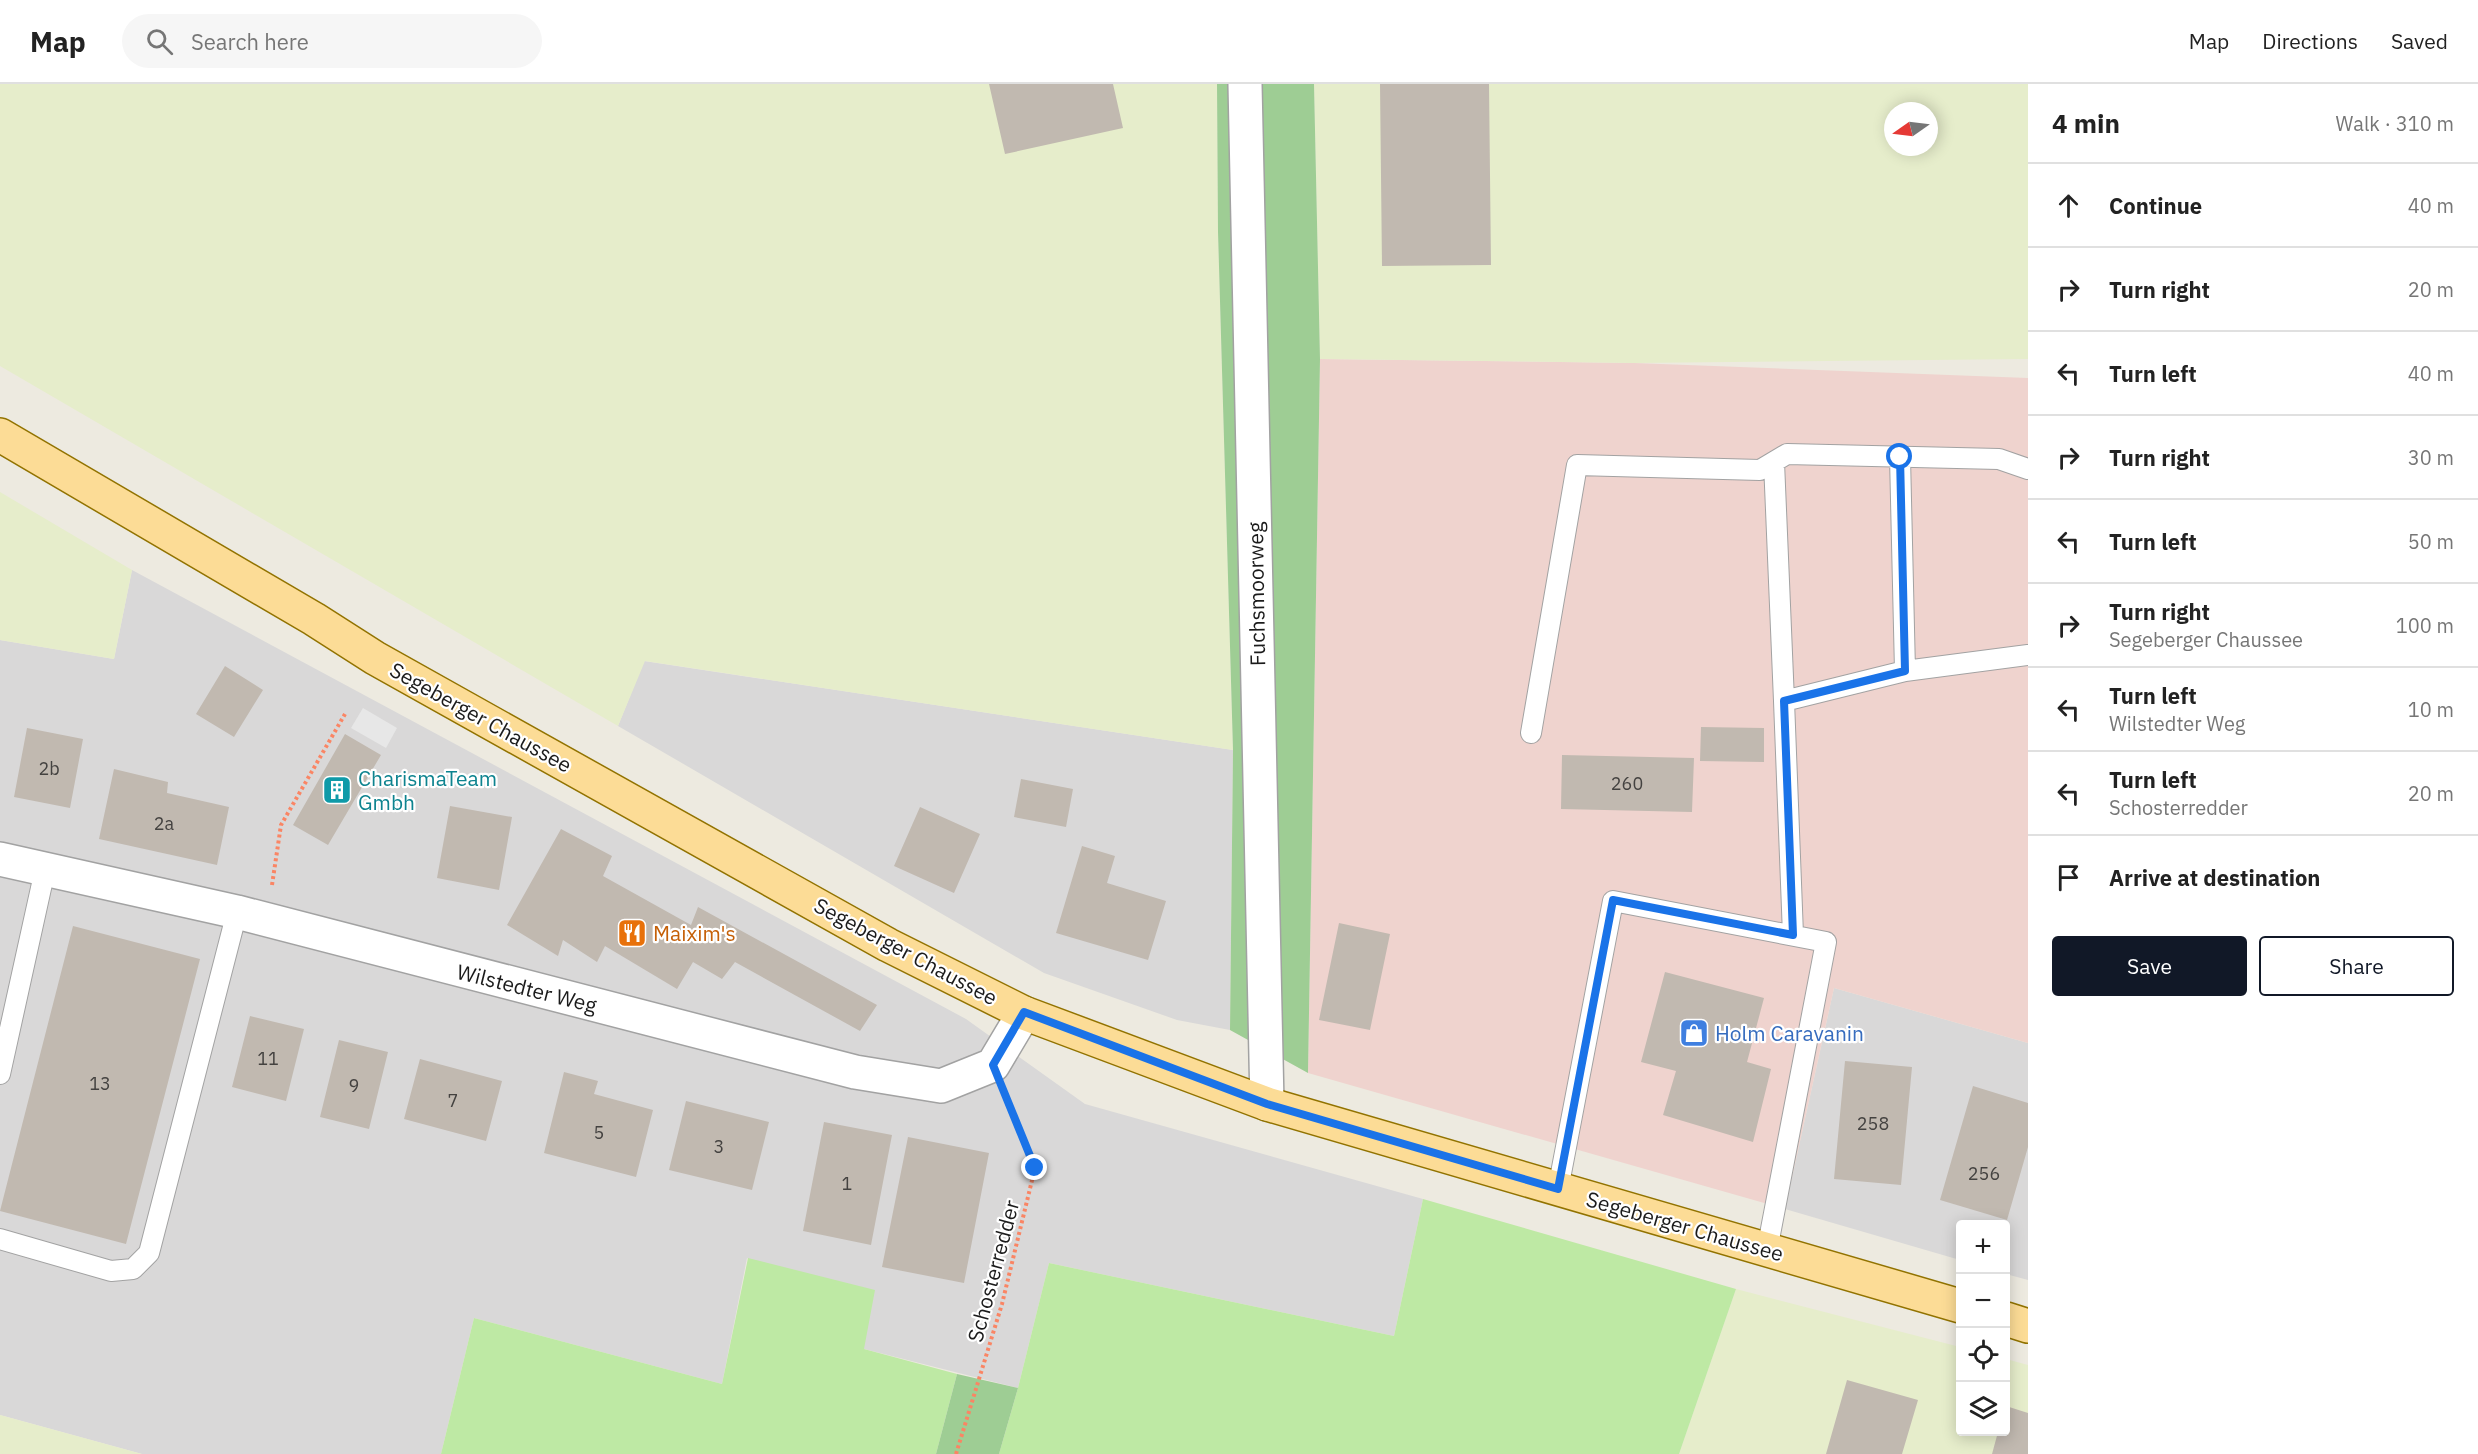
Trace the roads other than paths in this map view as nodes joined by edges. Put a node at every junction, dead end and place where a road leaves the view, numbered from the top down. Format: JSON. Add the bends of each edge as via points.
{"nodes":[{"id":1,"x":1245,"y":84,"type":"edge"},
{"id":2,"x":0,"y":435,"type":"edge"},
{"id":3,"x":1900,"y":457,"type":"junction"},
{"id":4,"x":1774,"y":462,"type":"junction"},
{"id":5,"x":2028,"y":469,"type":"edge"},
{"id":6,"x":2028,"y":655,"type":"edge"},
{"id":7,"x":1905,"y":671,"type":"junction"},
{"id":8,"x":1784,"y":701,"type":"junction"},
{"id":9,"x":1532,"y":733,"type":"dead end"},
{"id":10,"x":0,"y":859,"type":"edge"},
{"id":11,"x":45,"y":870,"type":"junction"},
{"id":12,"x":252,"y":917,"type":"junction"},
{"id":13,"x":1793,"y":935,"type":"junction"},
{"id":14,"x":1024,"y":1012,"type":"junction"},
{"id":15,"x":0,"y":1074,"type":"edge"},
{"id":16,"x":1267,"y":1104,"type":"junction"},
{"id":17,"x":1558,"y":1189,"type":"junction"},
{"id":18,"x":0,"y":1239,"type":"edge"},
{"id":19,"x":1767,"y":1250,"type":"junction"},
{"id":20,"x":1956,"y":1305,"type":"edge"},
{"id":21,"x":2010,"y":1321,"type":"edge"},
{"id":22,"x":2028,"y":1326,"type":"edge"}],
"edges":[{"from":1,"to":16,"type":"street","name":"Fuchsmoorweg"},
{"from":2,"to":14,"type":"main road","name":"Segeberger Chaussee","via":[[385,664],[888,945]]},
{"from":3,"to":4,"type":"lane","via":[[1787,454]]},
{"from":3,"to":5,"type":"lane","via":[[1999,459]]},
{"from":3,"to":7,"type":"lane"},
{"from":4,"to":8,"type":"lane"},
{"from":4,"to":9,"type":"lane","via":[[1760,470],[1578,465]]},
{"from":6,"to":7,"type":"lane"},
{"from":7,"to":8,"type":"lane"},
{"from":8,"to":13,"type":"lane"},
{"from":10,"to":11,"type":"street","name":"Wilstedter Weg"},
{"from":11,"to":12,"type":"street","name":"Wilstedter Weg"},
{"from":11,"to":15,"type":"lane"},
{"from":12,"to":14,"type":"street","name":"Wilstedter Weg","via":[[855,1072],[941,1086],[993,1065]]},
{"from":12,"to":18,"type":"lane","via":[[149,1253],[133,1269],[111,1271]]},
{"from":13,"to":17,"type":"lane","via":[[1613,900]]},
{"from":13,"to":19,"type":"lane","via":[[1826,942]]},
{"from":14,"to":16,"type":"main road","name":"Segeberger Chaussee"},
{"from":16,"to":17,"type":"main road","name":"Segeberger Chaussee"},
{"from":17,"to":19,"type":"main road","name":"Segeberger Chaussee"},
{"from":19,"to":20,"type":"main road","name":"Segeberger Chaussee"},
{"from":21,"to":22,"type":"main road"}]}
